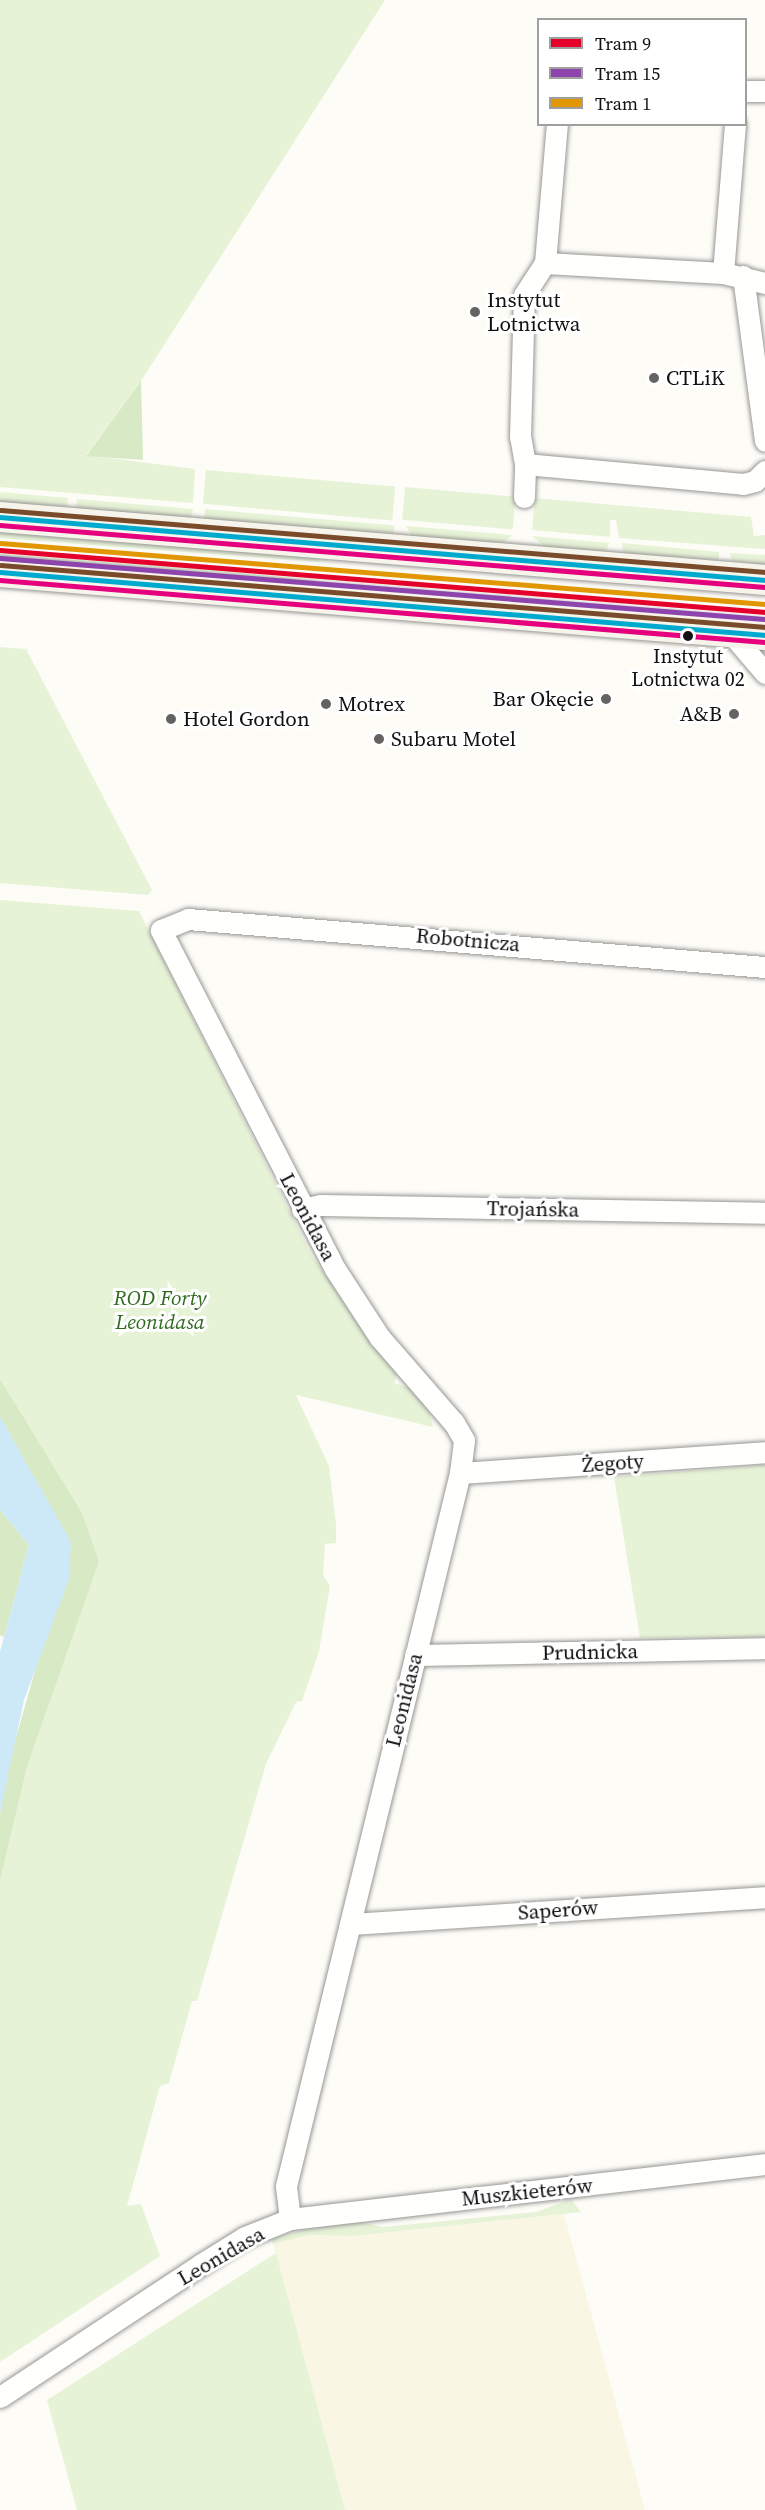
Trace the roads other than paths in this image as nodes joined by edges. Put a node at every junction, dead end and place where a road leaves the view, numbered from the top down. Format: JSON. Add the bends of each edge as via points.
{"nodes":[{"id":1,"x":747,"y":91,"type":"edge"},
{"id":2,"x":765,"y":91,"type":"edge"},
{"id":3,"x":557,"y":126,"type":"edge"},
{"id":4,"x":735,"y":126,"type":"edge"},
{"id":5,"x":544,"y":263,"type":"junction"},
{"id":6,"x":733,"y":274,"type":"junction"},
{"id":7,"x":765,"y":283,"type":"edge"},
{"id":8,"x":765,"y":441,"type":"edge"},
{"id":9,"x":525,"y":464,"type":"junction"},
{"id":10,"x":765,"y":471,"type":"edge"},
{"id":11,"x":524,"y":497,"type":"dead end"},
{"id":12,"x":0,"y":517,"type":"edge"},
{"id":13,"x":0,"y":572,"type":"edge"},
{"id":14,"x":765,"y":580,"type":"edge"},
{"id":15,"x":730,"y":632,"type":"junction"},
{"id":16,"x":765,"y":635,"type":"edge"},
{"id":17,"x":765,"y":673,"type":"edge"},
{"id":18,"x":171,"y":923,"type":"joint"},
{"id":19,"x":765,"y":967,"type":"edge"},
{"id":20,"x":302,"y":1209,"type":"junction"},
{"id":21,"x":765,"y":1213,"type":"edge"},
{"id":22,"x":765,"y":1452,"type":"edge"},
{"id":23,"x":460,"y":1473,"type":"junction"},
{"id":24,"x":765,"y":1648,"type":"edge"},
{"id":25,"x":415,"y":1655,"type":"junction"},
{"id":26,"x":765,"y":1897,"type":"edge"},
{"id":27,"x":350,"y":1924,"type":"junction"},
{"id":28,"x":765,"y":2164,"type":"edge"},
{"id":29,"x":290,"y":2219,"type":"junction"},
{"id":30,"x":0,"y":2397,"type":"edge"}],
"edges":[{"from":1,"to":2,"type":"street"},
{"from":3,"to":5,"type":"street"},
{"from":4,"to":6,"type":"street"},
{"from":5,"to":6,"type":"street"},
{"from":5,"to":9,"type":"street","via":[[524,295],[520,437]]},
{"from":6,"to":7,"type":"street"},
{"from":6,"to":8,"type":"street"},
{"from":9,"to":10,"type":"street","via":[[743,484],[755,482]]},
{"from":9,"to":11,"type":"street"},
{"from":12,"to":14,"type":"main road"},
{"from":13,"to":15,"type":"main road"},
{"from":15,"to":16,"type":"main road"},
{"from":15,"to":17,"type":"street"},
{"from":18,"to":19,"type":"street","name":"Robotnicza","via":[[188,919],[224,921]]},
{"from":18,"to":20,"type":"street","name":"Leonidasa","via":[[161,930]]},
{"from":20,"to":21,"type":"street","name":"Trojańska","via":[[321,1205]]},
{"from":20,"to":23,"type":"street","name":"Leonidasa","via":[[370,1324],[461,1434],[464,1445]]},
{"from":22,"to":23,"type":"street","name":"Żegoty"},
{"from":23,"to":25,"type":"street","name":"Leonidasa"},
{"from":24,"to":25,"type":"street","name":"Prudnicka"},
{"from":25,"to":27,"type":"street","name":"Leonidasa"},
{"from":26,"to":27,"type":"street","name":"Saperów"},
{"from":27,"to":29,"type":"street","name":"Leonidasa","via":[[285,2191]]},
{"from":28,"to":29,"type":"street","name":"Muszkieterów"},
{"from":29,"to":30,"type":"street","name":"Leonidasa","via":[[227,2248]]}]}
